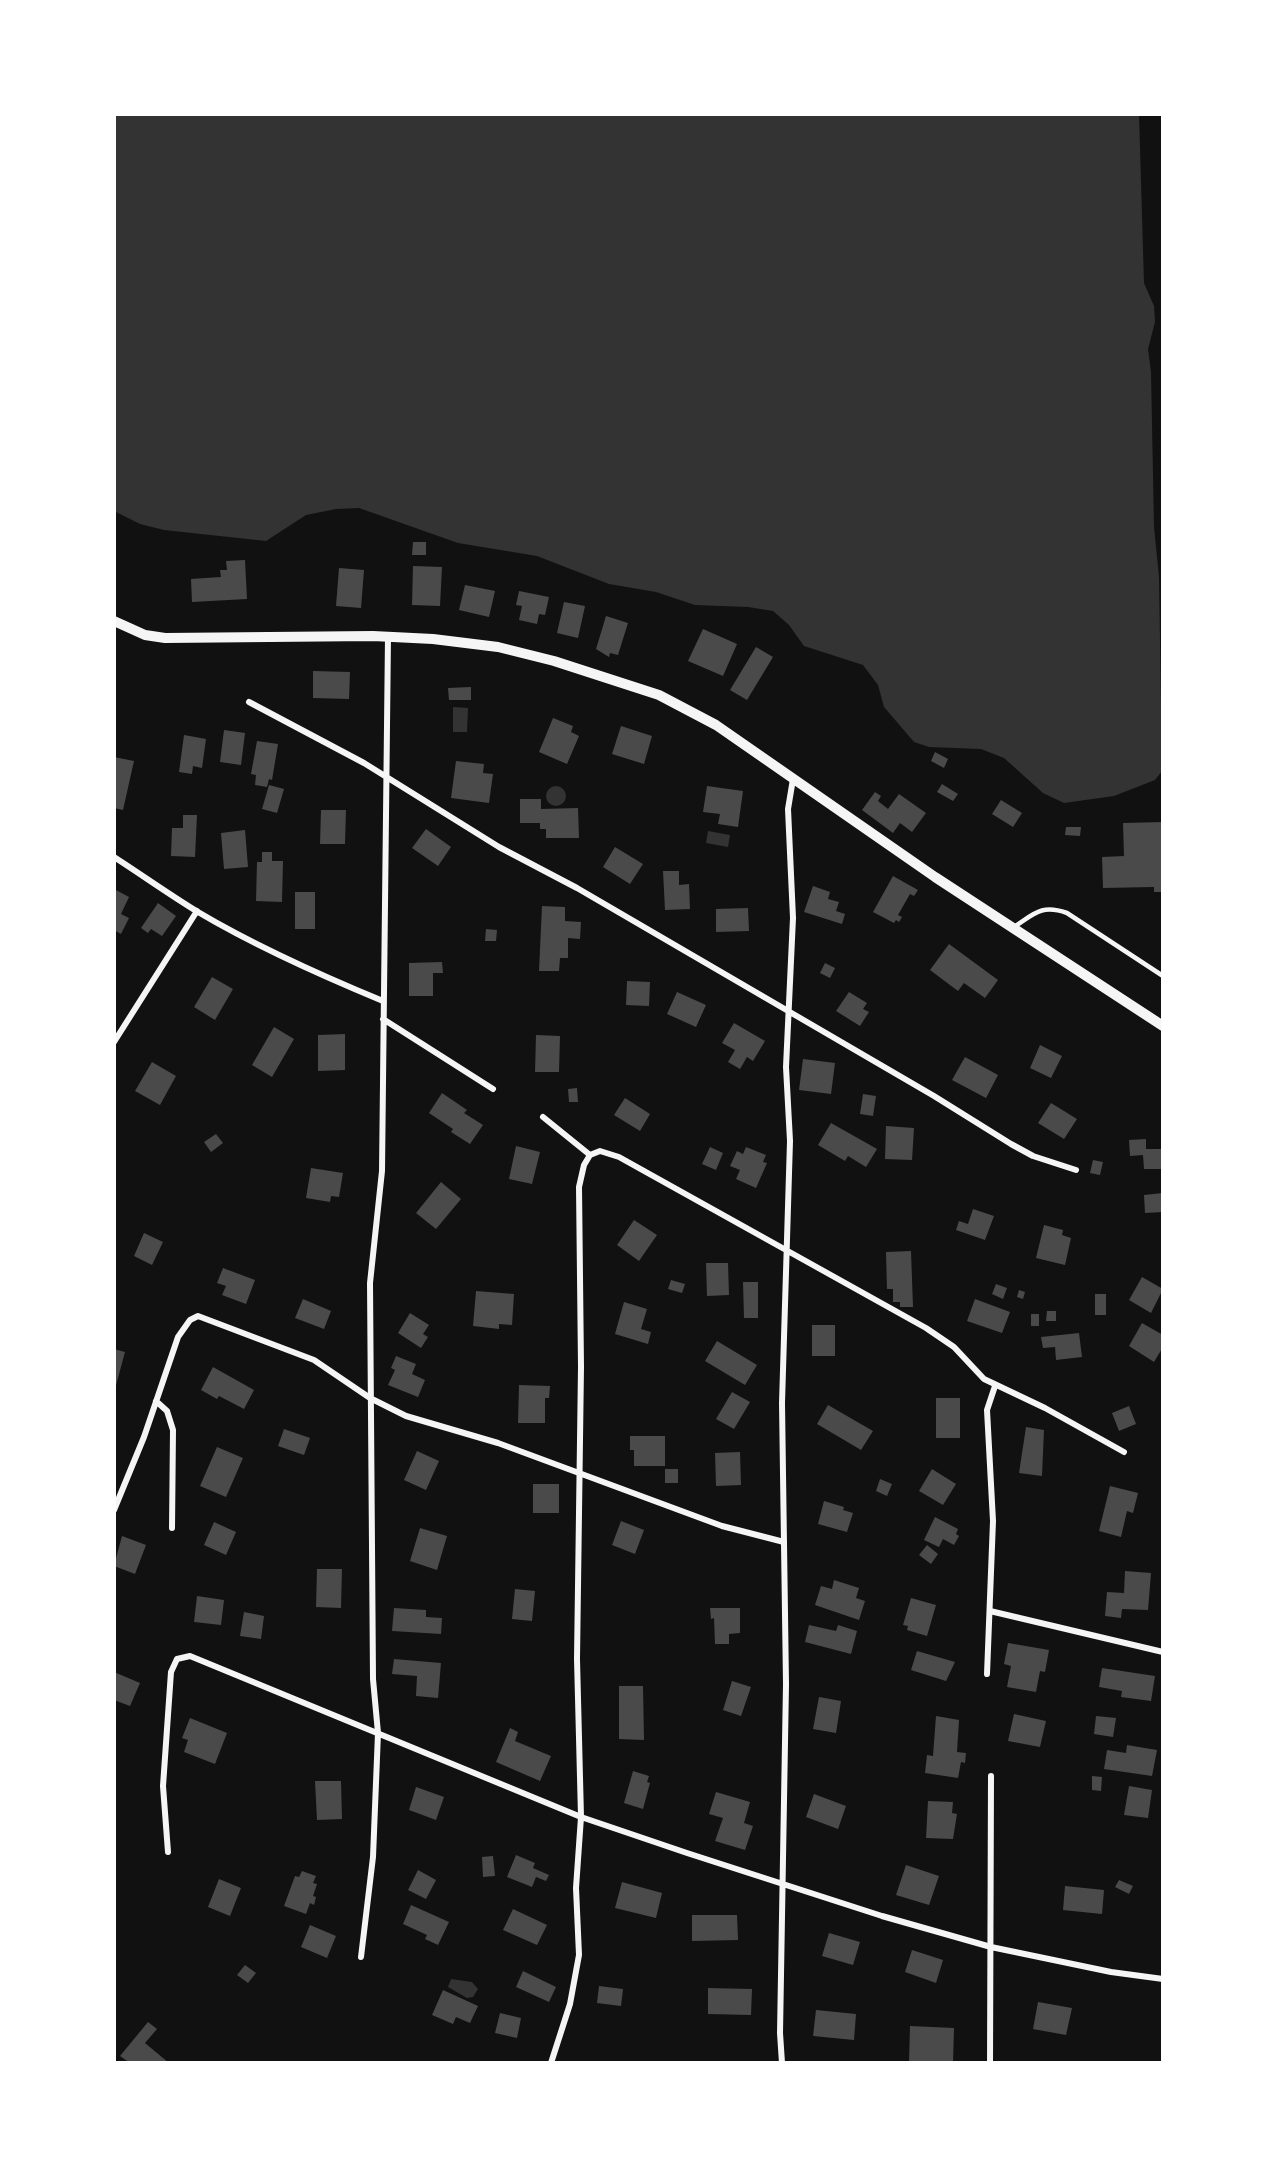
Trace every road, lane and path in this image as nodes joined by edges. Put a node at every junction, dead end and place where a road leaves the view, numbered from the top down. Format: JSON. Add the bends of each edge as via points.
{"nodes":[{"id":1,"x":114,"y":621,"type":"edge"},
{"id":2,"x":388,"y":637,"type":"junction"},
{"id":3,"x":249,"y":702,"type":"dead end"},
{"id":4,"x":386,"y":777,"type":"junction"},
{"id":5,"x":793,"y":779,"type":"junction"},
{"id":6,"x":114,"y":857,"type":"edge"},
{"id":7,"x":197,"y":911,"type":"junction"},
{"id":8,"x":1012,"y":928,"type":"junction"},
{"id":9,"x":1163,"y":976,"type":"edge"},
{"id":10,"x":383,"y":1001,"type":"junction"},
{"id":11,"x":790,"y":1012,"type":"junction"},
{"id":12,"x":383,"y":1019,"type":"junction"},
{"id":13,"x":1163,"y":1026,"type":"edge"},
{"id":14,"x":114,"y":1042,"type":"edge"},
{"id":15,"x":493,"y":1089,"type":"dead end"},
{"id":16,"x":543,"y":1118,"type":"dead end"},
{"id":17,"x":590,"y":1155,"type":"junction"},
{"id":18,"x":1076,"y":1170,"type":"dead end"},
{"id":19,"x":786,"y":1250,"type":"junction"},
{"id":20,"x":995,"y":1386,"type":"junction"},
{"id":21,"x":370,"y":1398,"type":"junction"},
{"id":22,"x":156,"y":1401,"type":"junction"},
{"id":23,"x":1124,"y":1452,"type":"dead end"},
{"id":24,"x":578,"y":1474,"type":"junction"},
{"id":25,"x":114,"y":1510,"type":"edge"},
{"id":26,"x":172,"y":1528,"type":"dead end"},
{"id":27,"x":784,"y":1542,"type":"junction"},
{"id":28,"x":990,"y":1611,"type":"junction"},
{"id":29,"x":1163,"y":1652,"type":"edge"},
{"id":30,"x":987,"y":1674,"type":"dead end"},
{"id":31,"x":378,"y":1733,"type":"junction"},
{"id":32,"x":991,"y":1776,"type":"dead end"},
{"id":33,"x":581,"y":1817,"type":"junction"},
{"id":34,"x":168,"y":1852,"type":"dead end"},
{"id":35,"x":783,"y":1884,"type":"junction"},
{"id":36,"x":990,"y":1947,"type":"junction"},
{"id":37,"x":362,"y":1958,"type":"dead end"},
{"id":38,"x":1163,"y":1979,"type":"edge"},
{"id":39,"x":551,"y":2063,"type":"edge"},
{"id":40,"x":782,"y":2063,"type":"edge"},
{"id":41,"x":990,"y":2063,"type":"edge"}],
"edges":[{"from":1,"to":2,"type":"street","via":[[165,638]]},
{"from":2,"to":4,"type":"street"},
{"from":2,"to":5,"type":"street","via":[[498,647],[659,695],[707,719]]},
{"from":3,"to":4,"type":"street"},
{"from":4,"to":10,"type":"street"},
{"from":4,"to":11,"type":"street"},
{"from":5,"to":8,"type":"street"},
{"from":5,"to":11,"type":"street","via":[[788,809],[793,878]]},
{"from":6,"to":7,"type":"street"},
{"from":7,"to":10,"type":"street","via":[[317,973]]},
{"from":7,"to":14,"type":"street"},
{"from":8,"to":9,"type":"lane","via":[[1043,908],[1067,913]]},
{"from":8,"to":13,"type":"street"},
{"from":10,"to":12,"type":"street"},
{"from":11,"to":18,"type":"street","via":[[1011,1144]]},
{"from":11,"to":19,"type":"street","via":[[786,1067],[790,1141]]},
{"from":12,"to":15,"type":"street"},
{"from":12,"to":21,"type":"street","via":[[382,1171],[370,1283]]},
{"from":16,"to":17,"type":"street"},
{"from":17,"to":19,"type":"street","via":[[600,1151],[619,1157]]},
{"from":17,"to":24,"type":"street","via":[[579,1187]]},
{"from":19,"to":20,"type":"street","via":[[926,1328],[954,1347]]},
{"from":19,"to":27,"type":"street"},
{"from":20,"to":23,"type":"street","via":[[1045,1408]]},
{"from":20,"to":28,"type":"street","via":[[987,1410],[993,1521]]},
{"from":21,"to":22,"type":"street","via":[[314,1360],[198,1316],[190,1320],[178,1337]]},
{"from":21,"to":24,"type":"street","via":[[425,1424],[498,1443]]},
{"from":21,"to":31,"type":"street","via":[[373,1679]]},
{"from":22,"to":25,"type":"street"},
{"from":22,"to":26,"type":"street","via":[[167,1411],[173,1430]]},
{"from":24,"to":27,"type":"street","via":[[722,1526]]},
{"from":24,"to":33,"type":"street"},
{"from":27,"to":35,"type":"street"},
{"from":28,"to":29,"type":"street"},
{"from":28,"to":30,"type":"street"},
{"from":31,"to":33,"type":"street"},
{"from":31,"to":34,"type":"street","via":[[190,1656],[177,1659],[171,1672],[163,1786]]},
{"from":31,"to":37,"type":"street"},
{"from":32,"to":36,"type":"street"},
{"from":33,"to":35,"type":"street"},
{"from":33,"to":39,"type":"street","via":[[576,1878],[576,1980]]},
{"from":35,"to":36,"type":"street"},
{"from":35,"to":40,"type":"street"},
{"from":36,"to":38,"type":"street"},
{"from":36,"to":41,"type":"street"}]}
